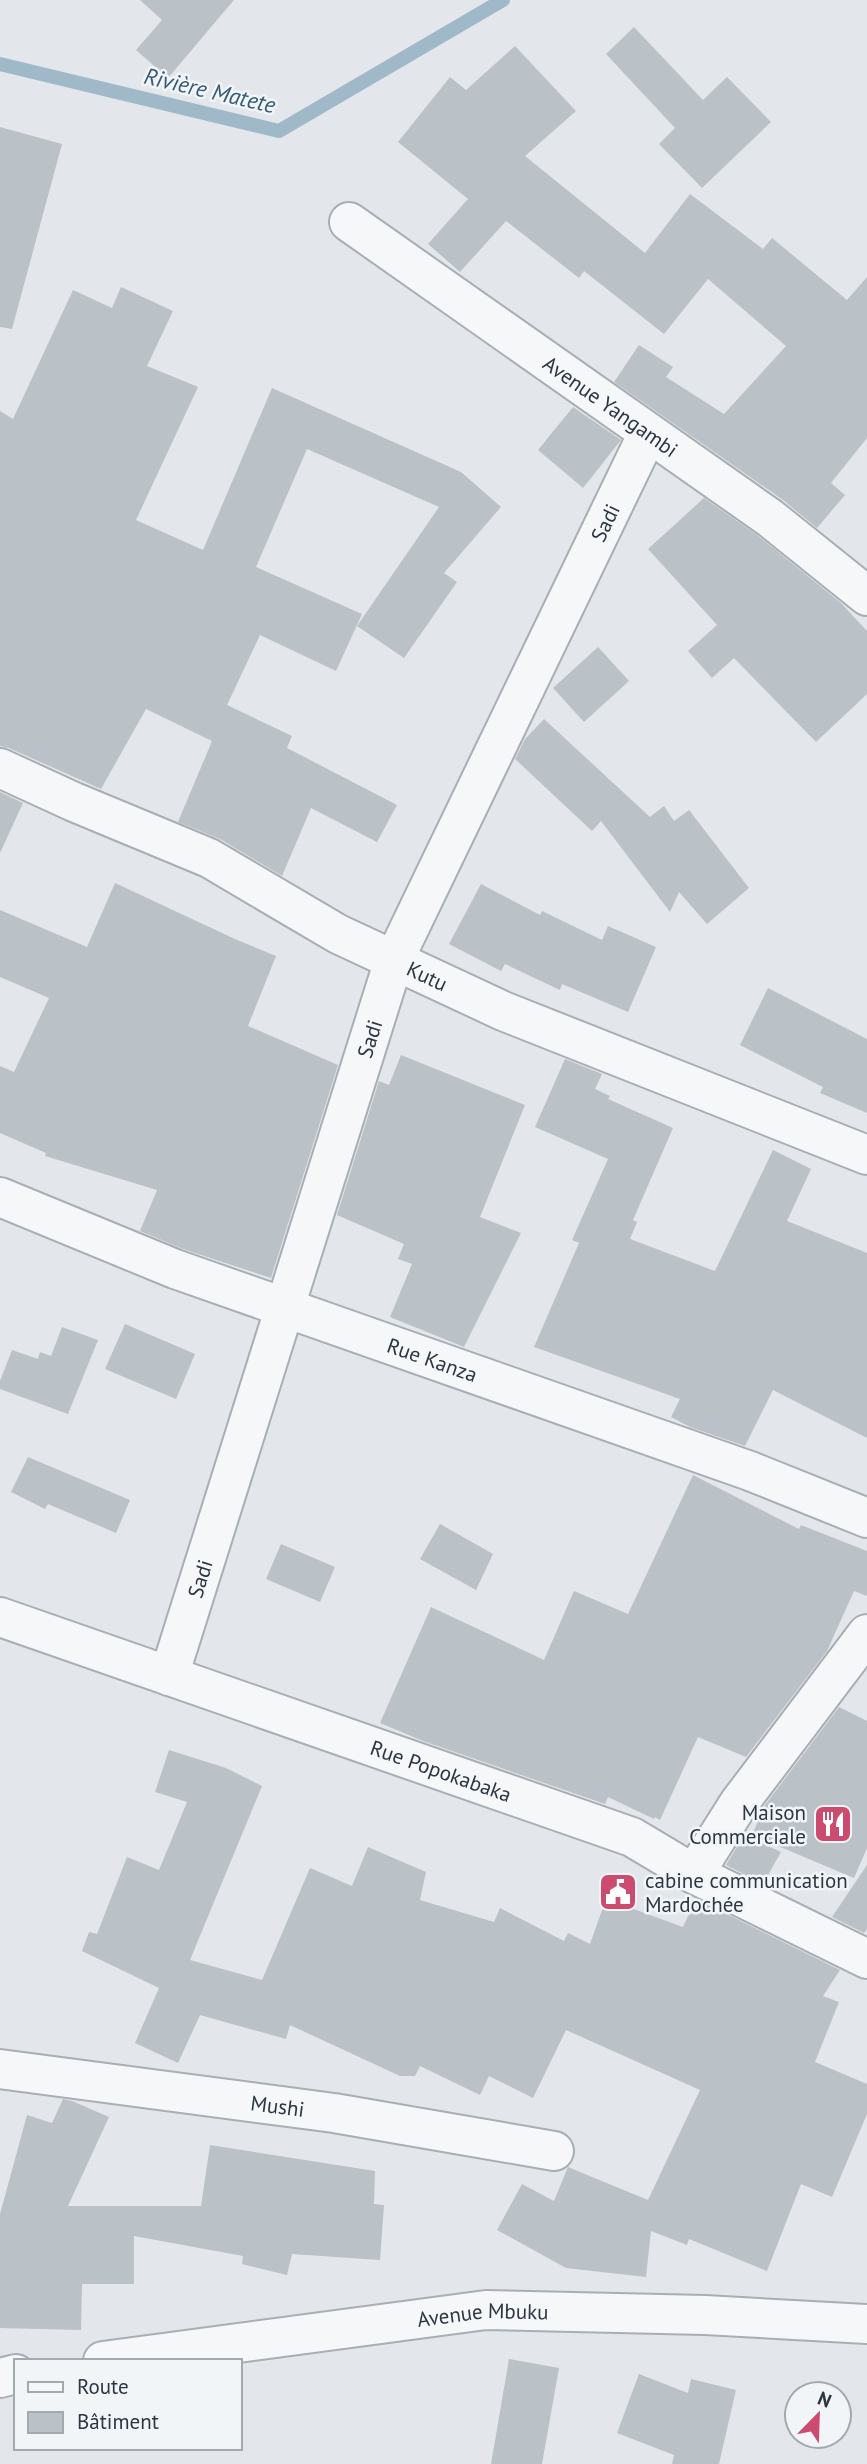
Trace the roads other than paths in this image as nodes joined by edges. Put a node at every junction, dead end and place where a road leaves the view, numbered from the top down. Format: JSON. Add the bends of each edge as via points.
{"nodes":[{"id":1,"x":349,"y":222,"type":"dead end"},
{"id":2,"x":648,"y":433,"type":"junction"},
{"id":3,"x":867,"y":596,"type":"edge"},
{"id":4,"x":0,"y":768,"type":"edge"},
{"id":5,"x":394,"y":960,"type":"junction"},
{"id":6,"x":867,"y":1156,"type":"edge"},
{"id":7,"x":0,"y":1197,"type":"edge"},
{"id":8,"x":286,"y":1308,"type":"junction"},
{"id":9,"x":867,"y":1518,"type":"edge"},
{"id":10,"x":0,"y":1617,"type":"edge"},
{"id":11,"x":867,"y":1634,"type":"edge"},
{"id":12,"x":169,"y":1676,"type":"junction"},
{"id":13,"x":694,"y":1874,"type":"junction"},
{"id":14,"x":867,"y":1959,"type":"edge"},
{"id":15,"x":0,"y":2069,"type":"edge"},
{"id":16,"x":554,"y":2151,"type":"dead end"},
{"id":17,"x":867,"y":2324,"type":"edge"},
{"id":18,"x":118,"y":2359,"type":"edge"}],
"edges":[{"from":1,"to":2,"type":"street","name":"Avenue Yangambi"},
{"from":2,"to":3,"type":"street","name":"Avenue Yangambi","via":[[770,518]]},
{"from":2,"to":5,"type":"street","name":"Sadi"},
{"from":4,"to":5,"type":"street","name":"Kutu","via":[[209,858],[338,934]]},
{"from":5,"to":6,"type":"street","name":"Kutu","via":[[503,1010]]},
{"from":5,"to":8,"type":"street","name":"Sadi"},
{"from":7,"to":8,"type":"street","name":"Rue Kanza","via":[[175,1269]]},
{"from":8,"to":9,"type":"street","name":"Rue Kanza","via":[[750,1471]]},
{"from":8,"to":12,"type":"street","name":"Sadi"},
{"from":10,"to":12,"type":"street","name":"Rue Popokabaka"},
{"from":11,"to":13,"type":"street","via":[[739,1803]]},
{"from":12,"to":13,"type":"street","name":"Rue Popokabaka","via":[[632,1837]]},
{"from":13,"to":14,"type":"street","name":"Rue Popokabaka"},
{"from":15,"to":16,"type":"street","name":"Mushi","via":[[334,2113]]},
{"from":17,"to":18,"type":"street","name":"Avenue Mbuku","via":[[486,2310]]}]}
